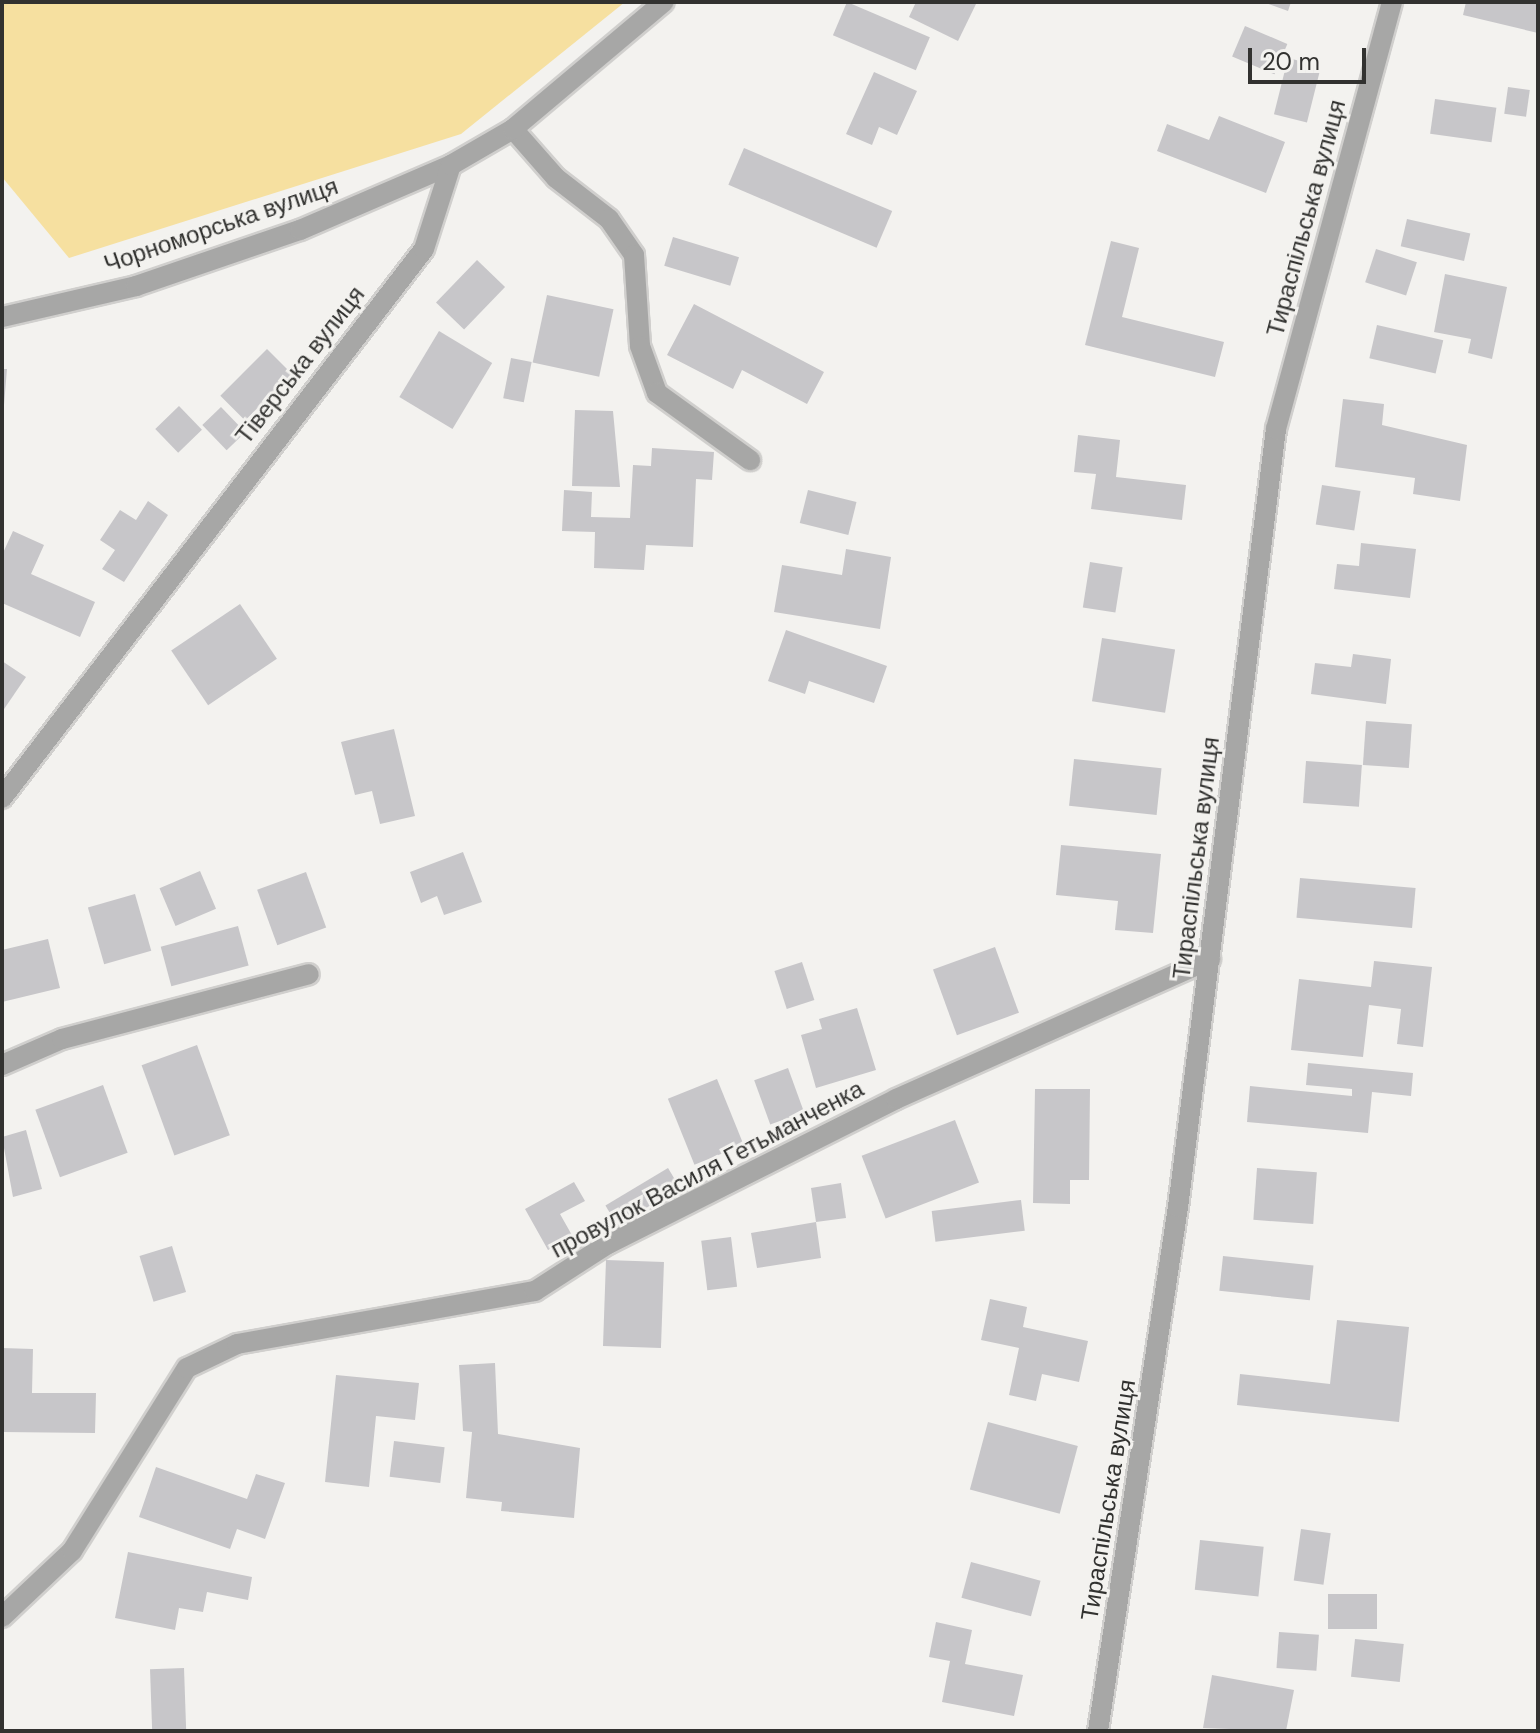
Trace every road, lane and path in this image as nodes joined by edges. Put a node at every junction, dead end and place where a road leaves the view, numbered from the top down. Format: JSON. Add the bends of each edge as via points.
{"nodes":[{"id":1,"x":664,"y":2,"type":"edge"},
{"id":2,"x":1392,"y":2,"type":"edge"},
{"id":3,"x":513,"y":129,"type":"junction"},
{"id":4,"x":451,"y":165,"type":"junction"},
{"id":5,"x":2,"y":317,"type":"edge"},
{"id":6,"x":750,"y":460,"type":"dead end"},
{"id":7,"x":2,"y":798,"type":"edge"},
{"id":8,"x":1210,"y":959,"type":"junction"},
{"id":9,"x":309,"y":974,"type":"dead end"},
{"id":10,"x":2,"y":1065,"type":"edge"},
{"id":11,"x":2,"y":1617,"type":"edge"},
{"id":12,"x":1098,"y":1731,"type":"edge"}],
"edges":[{"from":1,"to":3,"type":"street"},
{"from":2,"to":8,"type":"street","name":"Тираспільська вулиця","via":[[1276,429]]},
{"from":3,"to":4,"type":"street"},
{"from":3,"to":6,"type":"street","via":[[556,178],[609,219],[634,255],[640,346],[657,393]]},
{"from":4,"to":5,"type":"street","name":"Чорноморська вулиця","via":[[300,230],[151,281]]},
{"from":4,"to":7,"type":"street","name":"Тіверська вулиця","via":[[424,249]]},
{"from":8,"to":11,"type":"street","name":"провулок Василя Гетьманченка","via":[[896,1099],[608,1244],[535,1291],[237,1344],[187,1368],[72,1551]]},
{"from":8,"to":12,"type":"street","name":"Тираспільська вулиця"},
{"from":9,"to":10,"type":"street","via":[[62,1039]]}]}
